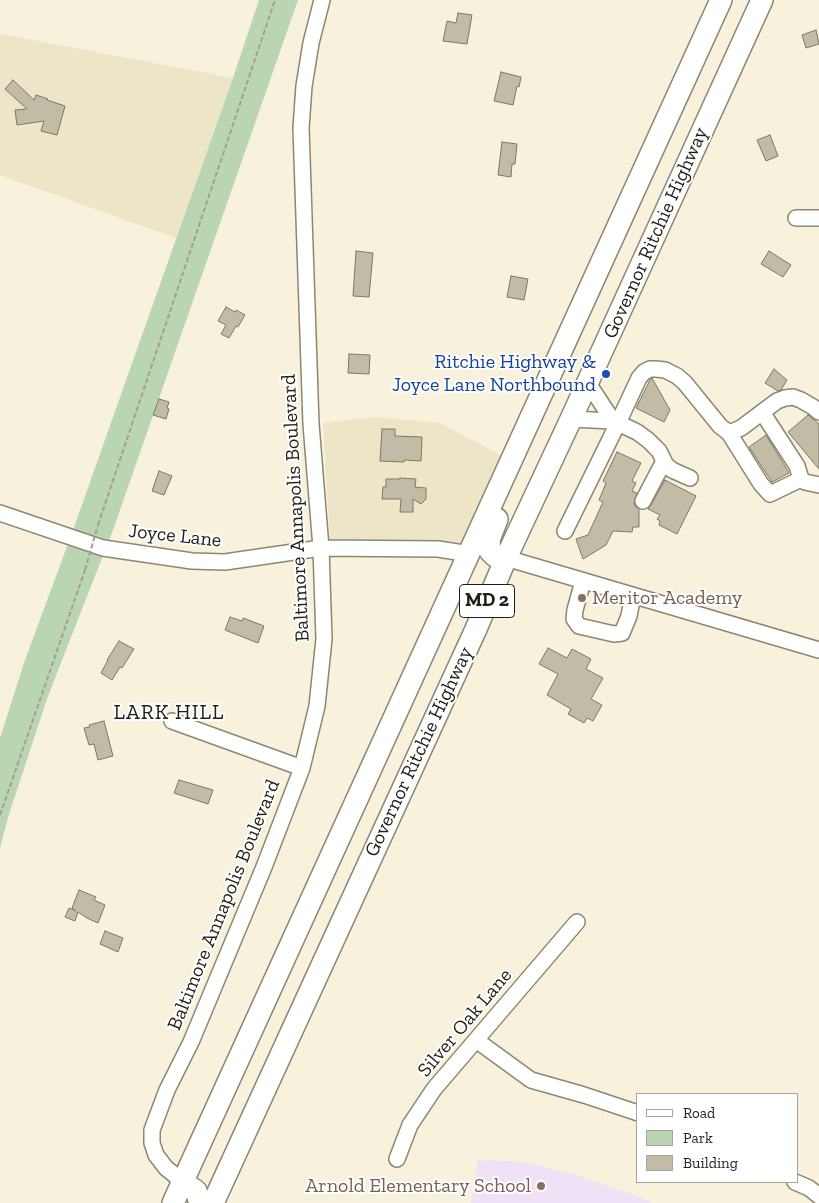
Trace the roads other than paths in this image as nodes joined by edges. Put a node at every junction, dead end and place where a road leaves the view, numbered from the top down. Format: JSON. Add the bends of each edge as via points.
{"nodes":[{"id":1,"x":322,"y":0,"type":"edge"},
{"id":2,"x":722,"y":0,"type":"edge"},
{"id":3,"x":762,"y":0,"type":"edge"},
{"id":4,"x":796,"y":218,"type":"dead end"},
{"id":5,"x":819,"y":218,"type":"edge"},
{"id":6,"x":588,"y":383,"type":"junction"},
{"id":7,"x":762,"y":412,"type":"junction"},
{"id":8,"x":819,"y":412,"type":"edge"},
{"id":9,"x":571,"y":419,"type":"junction"},
{"id":10,"x":615,"y":422,"type":"junction"},
{"id":11,"x":729,"y":432,"type":"junction"},
{"id":12,"x":516,"y":452,"type":"junction"},
{"id":13,"x":664,"y":461,"type":"junction"},
{"id":14,"x":690,"y":478,"type":"dead end"},
{"id":15,"x":801,"y":479,"type":"junction"},
{"id":16,"x":819,"y":484,"type":"edge"},
{"id":17,"x":642,"y":501,"type":"dead end"},
{"id":18,"x":0,"y":513,"type":"edge"},
{"id":19,"x":565,"y":531,"type":"dead end"},
{"id":20,"x":321,"y":548,"type":"junction"},
{"id":21,"x":470,"y":554,"type":"junction"},
{"id":22,"x":506,"y":558,"type":"junction"},
{"id":23,"x":583,"y":580,"type":"junction"},
{"id":24,"x":633,"y":596,"type":"junction"},
{"id":25,"x":476,"y":629,"type":"junction"},
{"id":26,"x":819,"y":650,"type":"edge"},
{"id":27,"x":172,"y":721,"type":"dead end"},
{"id":28,"x":302,"y":768,"type":"junction"},
{"id":29,"x":577,"y":922,"type":"dead end"},
{"id":30,"x":476,"y":1040,"type":"junction"},
{"id":31,"x":636,"y":1112,"type":"edge"},
{"id":32,"x":397,"y":1160,"type":"dead end"},
{"id":33,"x":183,"y":1182,"type":"junction"},
{"id":34,"x":797,"y":1183,"type":"edge"},
{"id":35,"x":819,"y":1196,"type":"edge"},
{"id":36,"x":173,"y":1203,"type":"edge"},
{"id":37,"x":200,"y":1203,"type":"edge"},
{"id":38,"x":213,"y":1203,"type":"edge"}],
"edges":[{"from":1,"to":20,"type":"street","name":"Baltimore Annapolis Boulevard","via":[[311,43],[301,128],[311,424]]},
{"from":2,"to":12,"type":"highway","name":"Governor Ritchie Highway","number":"MD 2"},
{"from":3,"to":6,"type":"highway","name":"Governor Ritchie Highway","number":"MD 2"},
{"from":4,"to":5,"type":"street"},
{"from":6,"to":9,"type":"highway","name":"Governor Ritchie Highway","number":"MD 2"},
{"from":6,"to":10,"type":"street"},
{"from":7,"to":8,"type":"street","via":[[777,401],[793,397]]},
{"from":7,"to":11,"type":"street","via":[[741,428]]},
{"from":7,"to":15,"type":"street","via":[[797,466]]},
{"from":9,"to":10,"type":"street"},
{"from":9,"to":22,"type":"highway","name":"Governor Ritchie Highway","number":"MD 2"},
{"from":10,"to":11,"type":"street","via":[[639,378],[644,372],[656,369],[677,376],[720,426]]},
{"from":10,"to":13,"type":"street","via":[[648,440]]},
{"from":10,"to":19,"type":"street"},
{"from":11,"to":15,"type":"street","via":[[770,494]]},
{"from":12,"to":21,"type":"highway","name":"Governor Ritchie Highway","number":"MD 2"},
{"from":12,"to":22,"type":"highway","via":[[510,487],[488,540],[490,551],[495,556]]},
{"from":13,"to":14,"type":"street","via":[[672,470]]},
{"from":13,"to":17,"type":"street"},
{"from":15,"to":16,"type":"street"},
{"from":18,"to":20,"type":"street","name":"Joyce Lane","via":[[103,548],[192,561],[225,562]]},
{"from":20,"to":21,"type":"street","name":"Joyce Lane","via":[[438,549]]},
{"from":20,"to":28,"type":"street","name":"Baltimore Annapolis Boulevard","via":[[324,639],[317,706]]},
{"from":21,"to":25,"type":"highway","via":[[483,562],[486,572]]},
{"from":21,"to":33,"type":"highway","name":"Governor Ritchie Highway","number":"MD 2"},
{"from":22,"to":23,"type":"street"},
{"from":22,"to":25,"type":"highway","name":"Governor Ritchie Highway","number":"MD 2"},
{"from":23,"to":24,"type":"street"},
{"from":23,"to":24,"type":"street","via":[[574,610],[578,626],[622,633]]},
{"from":24,"to":26,"type":"street"},
{"from":25,"to":38,"type":"highway","name":"Governor Ritchie Highway","number":"MD 2"},
{"from":27,"to":28,"type":"street"},
{"from":28,"to":33,"type":"street","name":"Baltimore Annapolis Boulevard","via":[[152,1130],[156,1155]]},
{"from":29,"to":30,"type":"street","name":"Silver Oak Lane"},
{"from":30,"to":31,"type":"street","via":[[531,1080]]},
{"from":30,"to":32,"type":"street","name":"Silver Oak Lane","via":[[434,1089],[410,1125]]},
{"from":33,"to":36,"type":"highway","name":"Governor Ritchie Highway","number":"MD 2"},
{"from":33,"to":37,"type":"highway","via":[[196,1191]]},
{"from":34,"to":35,"type":"street"}]}
